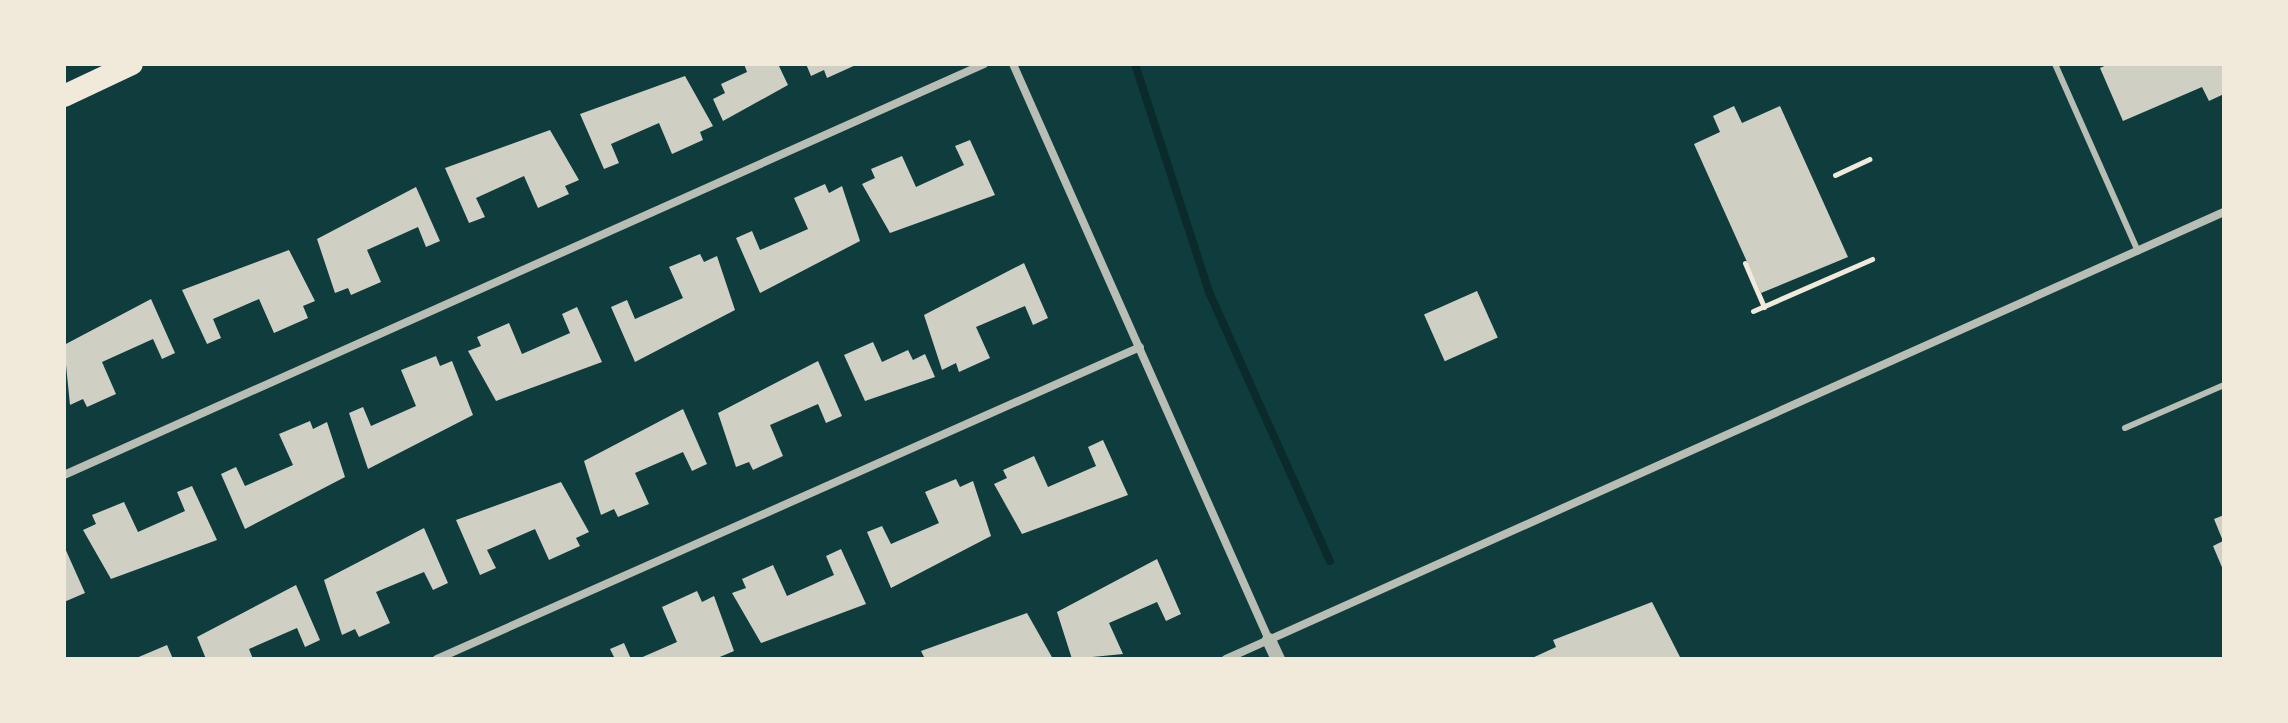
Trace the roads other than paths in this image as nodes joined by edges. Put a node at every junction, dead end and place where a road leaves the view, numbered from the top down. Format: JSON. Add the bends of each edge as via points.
{"nodes":[{"id":1,"x":984,"y":64,"type":"edge"},
{"id":2,"x":1013,"y":64,"type":"edge"},
{"id":3,"x":2055,"y":64,"type":"edge"},
{"id":4,"x":129,"y":65,"type":"edge"},
{"id":5,"x":64,"y":94,"type":"edge"},
{"id":6,"x":2224,"y":212,"type":"edge"},
{"id":7,"x":2138,"y":251,"type":"junction"},
{"id":8,"x":1140,"y":347,"type":"junction"},
{"id":9,"x":2224,"y":385,"type":"edge"},
{"id":10,"x":2125,"y":428,"type":"dead end"},
{"id":11,"x":64,"y":475,"type":"edge"},
{"id":12,"x":1269,"y":640,"type":"junction"},
{"id":13,"x":437,"y":659,"type":"edge"},
{"id":14,"x":1226,"y":659,"type":"edge"},
{"id":15,"x":1278,"y":659,"type":"edge"}],
"edges":[{"from":1,"to":11,"type":"street"},
{"from":2,"to":8,"type":"street"},
{"from":3,"to":7,"type":"lane"},
{"from":4,"to":5,"type":"highway"},
{"from":6,"to":7,"type":"street"},
{"from":7,"to":12,"type":"street"},
{"from":8,"to":12,"type":"street"},
{"from":8,"to":13,"type":"street"},
{"from":9,"to":10,"type":"lane"},
{"from":12,"to":14,"type":"street"},
{"from":12,"to":15,"type":"street"}]}
